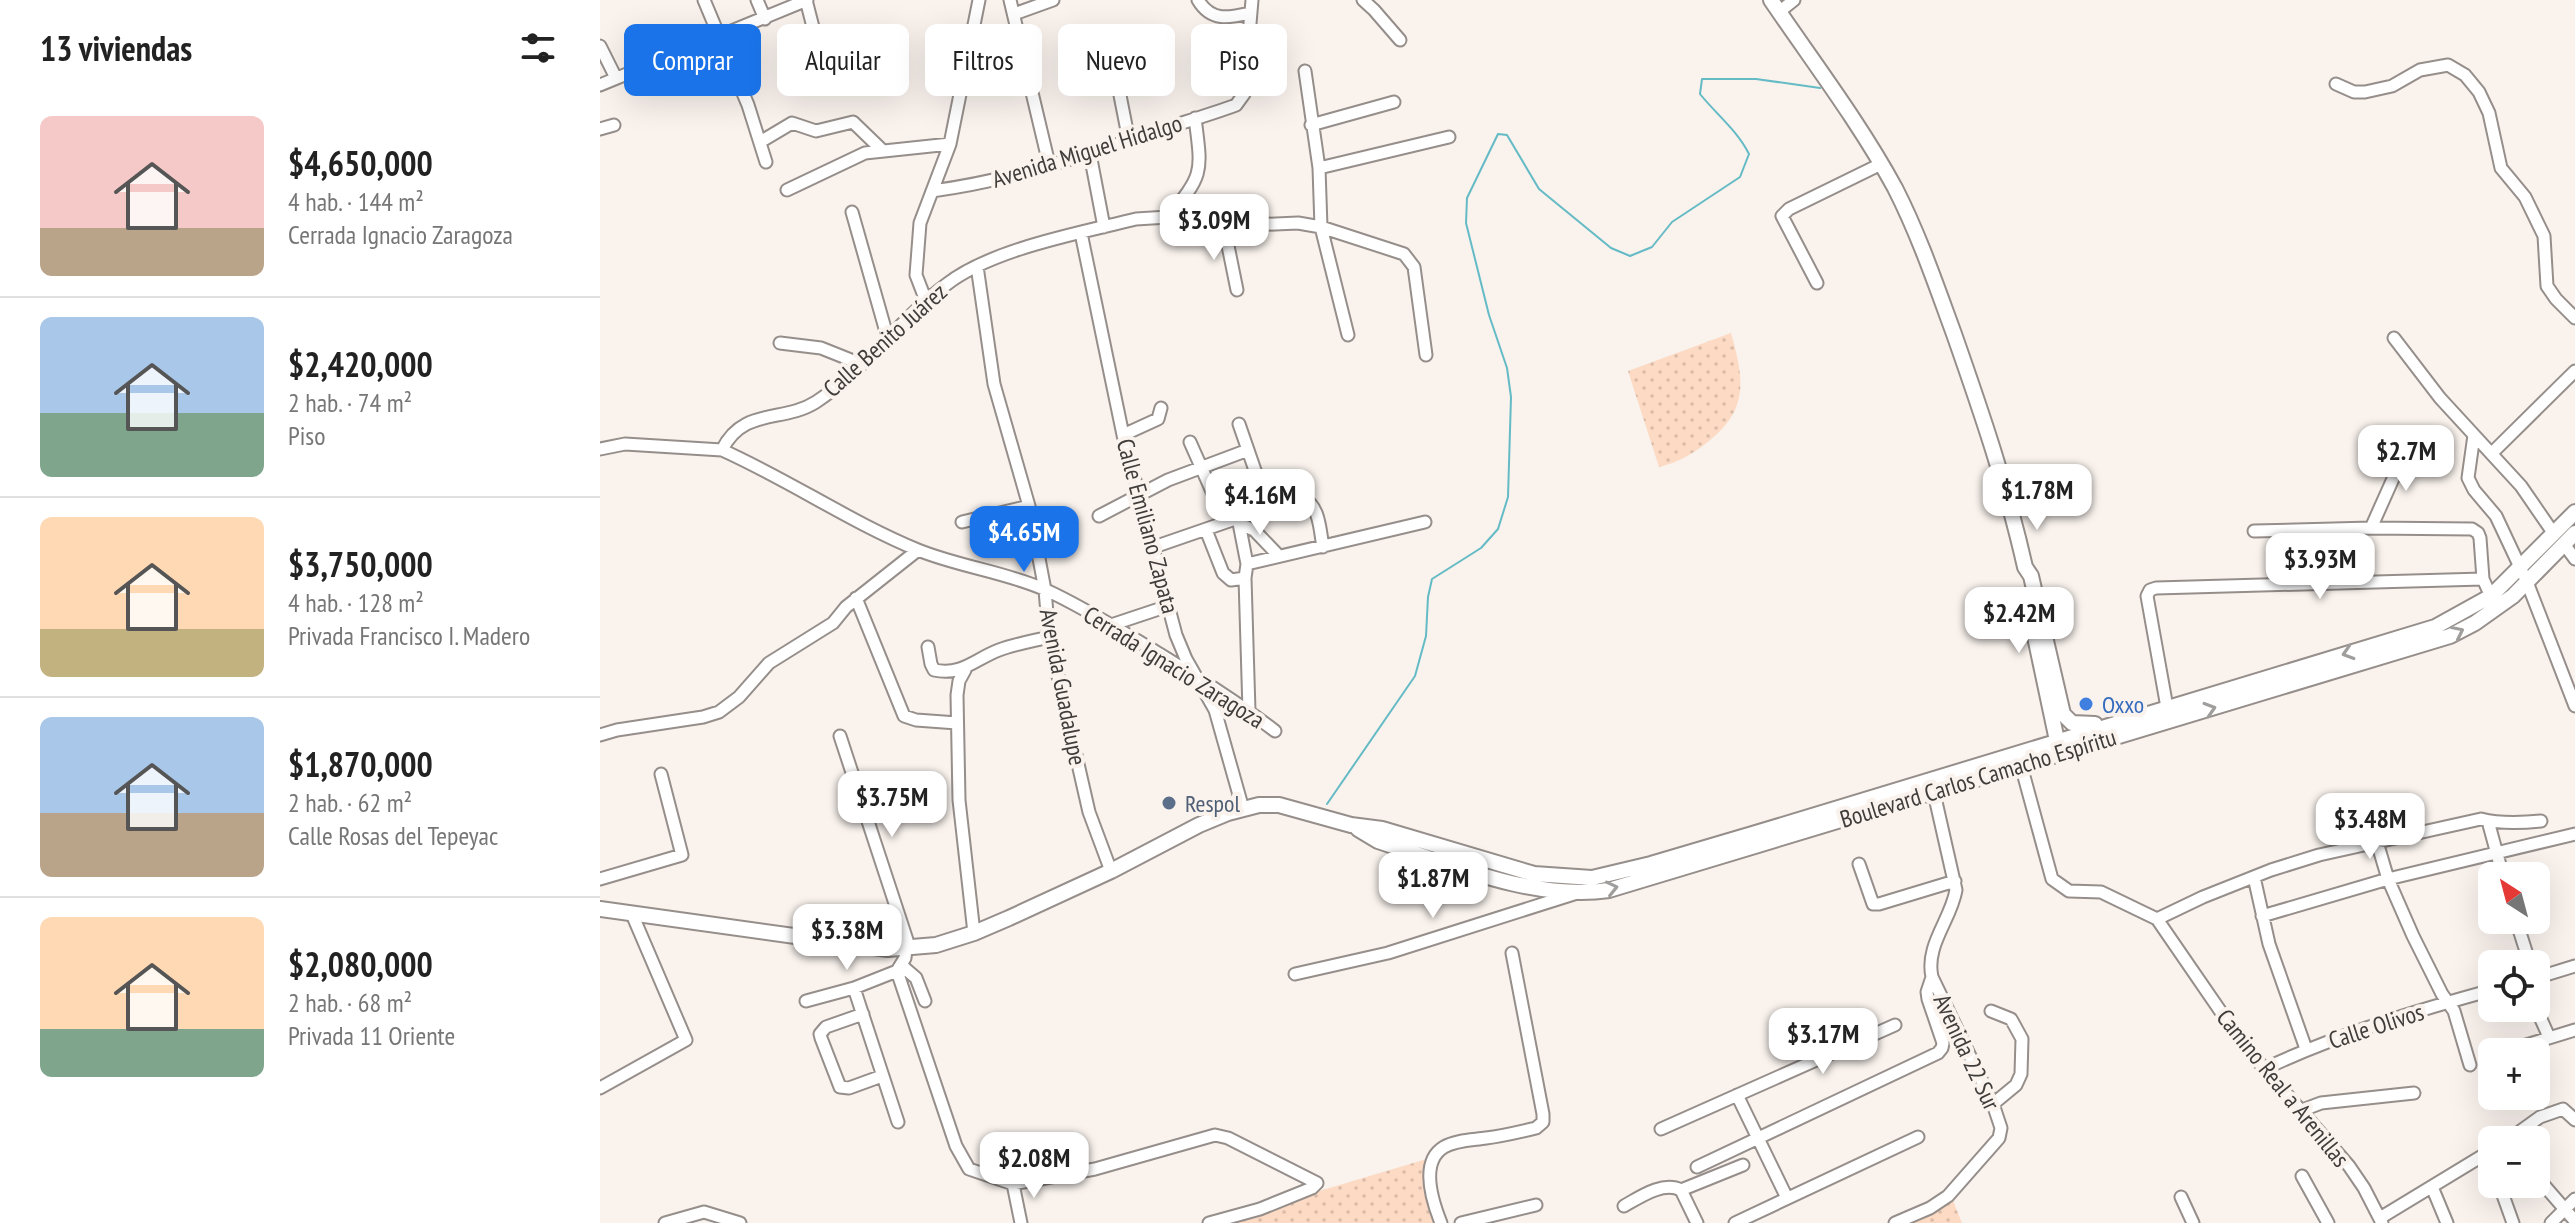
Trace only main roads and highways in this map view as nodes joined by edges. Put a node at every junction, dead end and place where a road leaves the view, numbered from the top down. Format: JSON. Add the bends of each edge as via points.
{"nodes":[{"id":1,"x":1775,"y":6,"type":"edge"},
{"id":2,"x":2575,"y":512,"type":"edge"},
{"id":3,"x":2575,"y":533,"type":"edge"},
{"id":4,"x":2559,"y":539,"type":"junction"},
{"id":5,"x":2494,"y":602,"type":"junction"},
{"id":6,"x":2168,"y":714,"type":"junction"},
{"id":7,"x":2059,"y":721,"type":"junction"},
{"id":8,"x":2107,"y":725,"type":"junction"},
{"id":9,"x":2058,"y":748,"type":"junction"},
{"id":10,"x":2019,"y":760,"type":"junction"},
{"id":11,"x":1351,"y":825,"type":"junction"},
{"id":12,"x":600,"y":909,"type":"edge"}],
"edges":[{"from":1,"to":7,"type":"main road","via":[[1881,164],[1935,282],[2011,506]]},
{"from":2,"to":4,"type":"main road","name":"Boulevard Carlos Camacho Espíritu"},
{"from":3,"to":4,"type":"main road","name":"Boulevard Carlos Camacho Espíritu"},
{"from":4,"to":5,"type":"main road","name":"Boulevard Carlos Camacho Espíritu","via":[[2520,568]]},
{"from":4,"to":5,"type":"main road","name":"Boulevard Carlos Camacho Espíritu","via":[[2527,582]]},
{"from":5,"to":6,"type":"main road","name":"Boulevard Carlos Camacho Espíritu","via":[[2435,627]]},
{"from":6,"to":8,"type":"main road","name":"Boulevard Carlos Camacho Espíritu"},
{"from":6,"to":9,"type":"main road","name":"Boulevard Carlos Camacho Espíritu"},
{"from":7,"to":8,"type":"main road"},
{"from":7,"to":9,"type":"main road"},
{"from":8,"to":9,"type":"main road","name":"Boulevard Carlos Camacho Espíritu"},
{"from":9,"to":10,"type":"main road","name":"Boulevard Carlos Camacho Espíritu"},
{"from":10,"to":11,"type":"main road","name":"Boulevard Carlos Camacho Espíritu","via":[[1592,878],[1534,874],[1382,829]]},
{"from":11,"to":10,"type":"main road","name":"Boulevard Carlos Camacho Espíritu","one_way":true,"via":[[1378,841],[1532,887],[1578,893],[1609,890],[1934,793]]},
{"from":11,"to":12,"type":"main road","name":"Boulevard Carlos Camacho Espíritu","via":[[1279,805],[1243,809],[974,933],[907,949]]}]}
